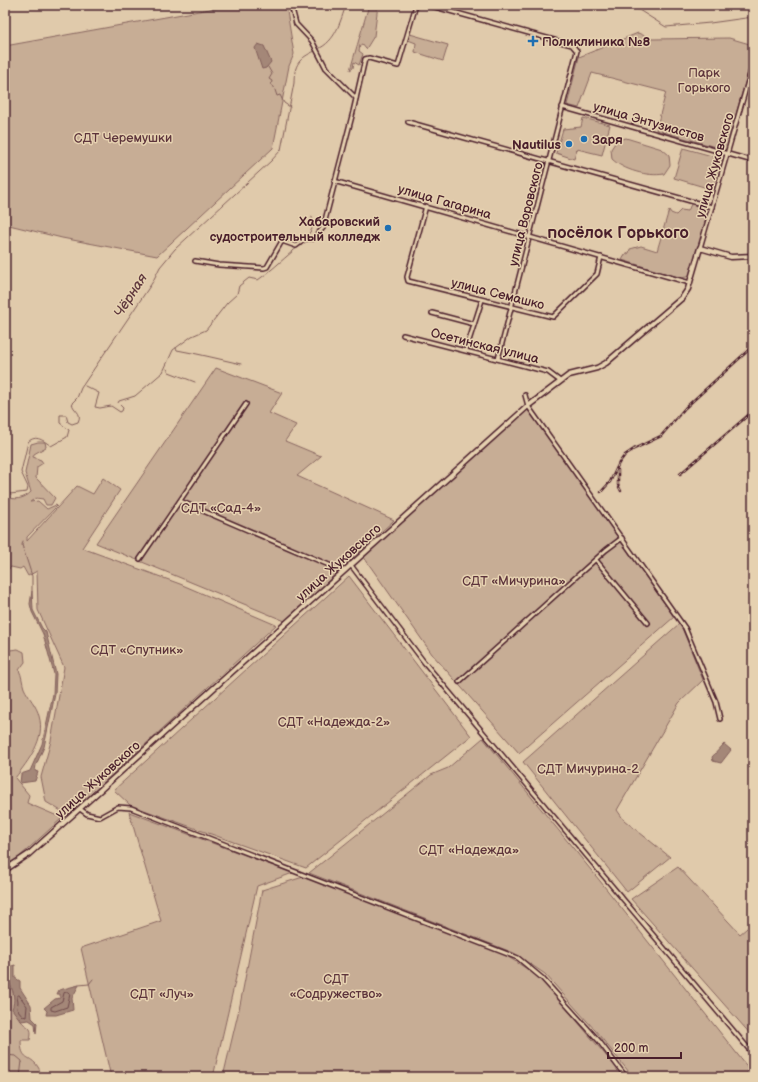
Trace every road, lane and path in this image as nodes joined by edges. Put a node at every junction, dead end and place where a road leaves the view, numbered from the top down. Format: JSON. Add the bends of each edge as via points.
{"nodes":[{"id":1,"x":291,"y":5,"type":"edge"},
{"id":2,"x":416,"y":5,"type":"edge"},
{"id":3,"x":428,"y":5,"type":"edge"},
{"id":4,"x":685,"y":5,"type":"edge"},
{"id":5,"x":674,"y":6,"type":"dead end"},
{"id":6,"x":753,"y":64,"type":"edge"},
{"id":7,"x":356,"y":98,"type":"junction"},
{"id":8,"x":562,"y":107,"type":"junction"},
{"id":9,"x":408,"y":122,"type":"dead end"},
{"id":10,"x":728,"y":154,"type":"junction"},
{"id":11,"x":549,"y":161,"type":"junction"},
{"id":12,"x":753,"y":161,"type":"edge"},
{"id":13,"x":334,"y":181,"type":"junction"},
{"id":14,"x":426,"y":206,"type":"junction"},
{"id":15,"x":712,"y":207,"type":"junction"},
{"id":16,"x":530,"y":236,"type":"junction"},
{"id":17,"x":700,"y":248,"type":"junction"},
{"id":18,"x":753,"y":256,"type":"edge"},
{"id":19,"x":601,"y":257,"type":"junction"},
{"id":20,"x":196,"y":261,"type":"dead end"},
{"id":21,"x":690,"y":283,"type":"junction"},
{"id":22,"x":482,"y":300,"type":"junction"},
{"id":23,"x":512,"y":307,"type":"junction"},
{"id":24,"x":432,"y":313,"type":"dead end"},
{"id":25,"x":474,"y":324,"type":"junction"},
{"id":26,"x":403,"y":334,"type":"dead end"},
{"id":27,"x":466,"y":350,"type":"junction"},
{"id":28,"x":498,"y":359,"type":"junction"},
{"id":29,"x":560,"y":381,"type":"junction"},
{"id":30,"x":525,"y":395,"type":"dead end"},
{"id":31,"x":246,"y":404,"type":"dead end"},
{"id":32,"x":528,"y":406,"type":"junction"},
{"id":33,"x":180,"y":501,"type":"junction"},
{"id":34,"x":622,"y":538,"type":"junction"},
{"id":35,"x":140,"y":558,"type":"dead end"},
{"id":36,"x":596,"y":560,"type":"junction"},
{"id":37,"x":350,"y":564,"type":"junction"},
{"id":38,"x":343,"y":571,"type":"junction"},
{"id":39,"x":648,"y":623,"type":"dead end"},
{"id":40,"x":459,"y":682,"type":"dead end"},
{"id":41,"x":720,"y":719,"type":"dead end"},
{"id":42,"x":80,"y":809,"type":"junction"},
{"id":43,"x":5,"y":870,"type":"edge"},
{"id":44,"x":753,"y":1054,"type":"edge"},
{"id":45,"x":626,"y":1077,"type":"edge"}],
"edges":[{"from":1,"to":7,"type":"street","via":[[296,24],[316,47],[327,69],[347,86]]},
{"from":2,"to":7,"type":"street","via":[[400,64],[398,66],[366,58]]},
{"from":3,"to":8,"type":"street","name":"улица Воровского","via":[[572,45],[578,51]]},
{"from":4,"to":5,"type":"street"},
{"from":6,"to":10,"type":"street","name":"улица Жуковского"},
{"from":7,"to":13,"type":"street"},
{"from":8,"to":10,"type":"street","name":"улица Энтузиастов"},
{"from":8,"to":11,"type":"street","name":"улица Воровского"},
{"from":9,"to":11,"type":"street"},
{"from":10,"to":12,"type":"street","name":"улица Энтузиастов"},
{"from":10,"to":15,"type":"street","name":"улица Жуковского"},
{"from":11,"to":15,"type":"street"},
{"from":11,"to":16,"type":"street","name":"улица Воровского"},
{"from":13,"to":14,"type":"street","name":"улица Гагарина"},
{"from":13,"to":20,"type":"street","via":[[323,228],[314,238],[305,239],[295,246],[286,241],[282,242],[267,267]]},
{"from":14,"to":16,"type":"street","name":"улица Гагарина"},
{"from":14,"to":22,"type":"street","name":"улица Семашко","via":[[408,281]]},
{"from":15,"to":17,"type":"street","name":"улица Жуковского"},
{"from":16,"to":19,"type":"street","name":"улица Гагарина"},
{"from":16,"to":23,"type":"street","name":"улица Воровского"},
{"from":17,"to":18,"type":"main road","via":[[731,257]]},
{"from":17,"to":21,"type":"main road","name":"улица Жуковского"},
{"from":19,"to":21,"type":"street","name":"улица Гагарина"},
{"from":19,"to":23,"type":"street","name":"улица Семашко","via":[[597,274],[553,317]]},
{"from":21,"to":29,"type":"main road","name":"улица Жуковского","via":[[687,294],[606,363]]},
{"from":22,"to":23,"type":"street","name":"улица Семашко"},
{"from":22,"to":25,"type":"street"},
{"from":23,"to":28,"type":"street","name":"улица Воровского"},
{"from":24,"to":25,"type":"street"},
{"from":25,"to":27,"type":"street"},
{"from":26,"to":27,"type":"street","name":"Осетинская улица"},
{"from":27,"to":28,"type":"street","name":"Осетинская улица"},
{"from":28,"to":29,"type":"street","name":"Осетинская улица","via":[[548,372]]},
{"from":29,"to":32,"type":"main road","name":"улица Жуковского"},
{"from":30,"to":32,"type":"street"},
{"from":31,"to":33,"type":"street"},
{"from":32,"to":34,"type":"street"},
{"from":32,"to":37,"type":"main road","name":"улица Жуковского"},
{"from":33,"to":35,"type":"street"},
{"from":33,"to":38,"type":"street"},
{"from":34,"to":36,"type":"street"},
{"from":34,"to":41,"type":"street","via":[[685,628],[716,702]]},
{"from":36,"to":39,"type":"street"},
{"from":36,"to":40,"type":"street"},
{"from":37,"to":38,"type":"main road","name":"улица Жуковского"},
{"from":37,"to":44,"type":"street","via":[[424,662]]},
{"from":38,"to":42,"type":"main road","name":"улица Жуковского"},
{"from":42,"to":43,"type":"main road","name":"улица Жуковского","via":[[29,854]]},
{"from":42,"to":45,"type":"street","via":[[87,814],[100,817],[118,808],[132,808],[518,958],[542,978],[599,1041]]}]}
